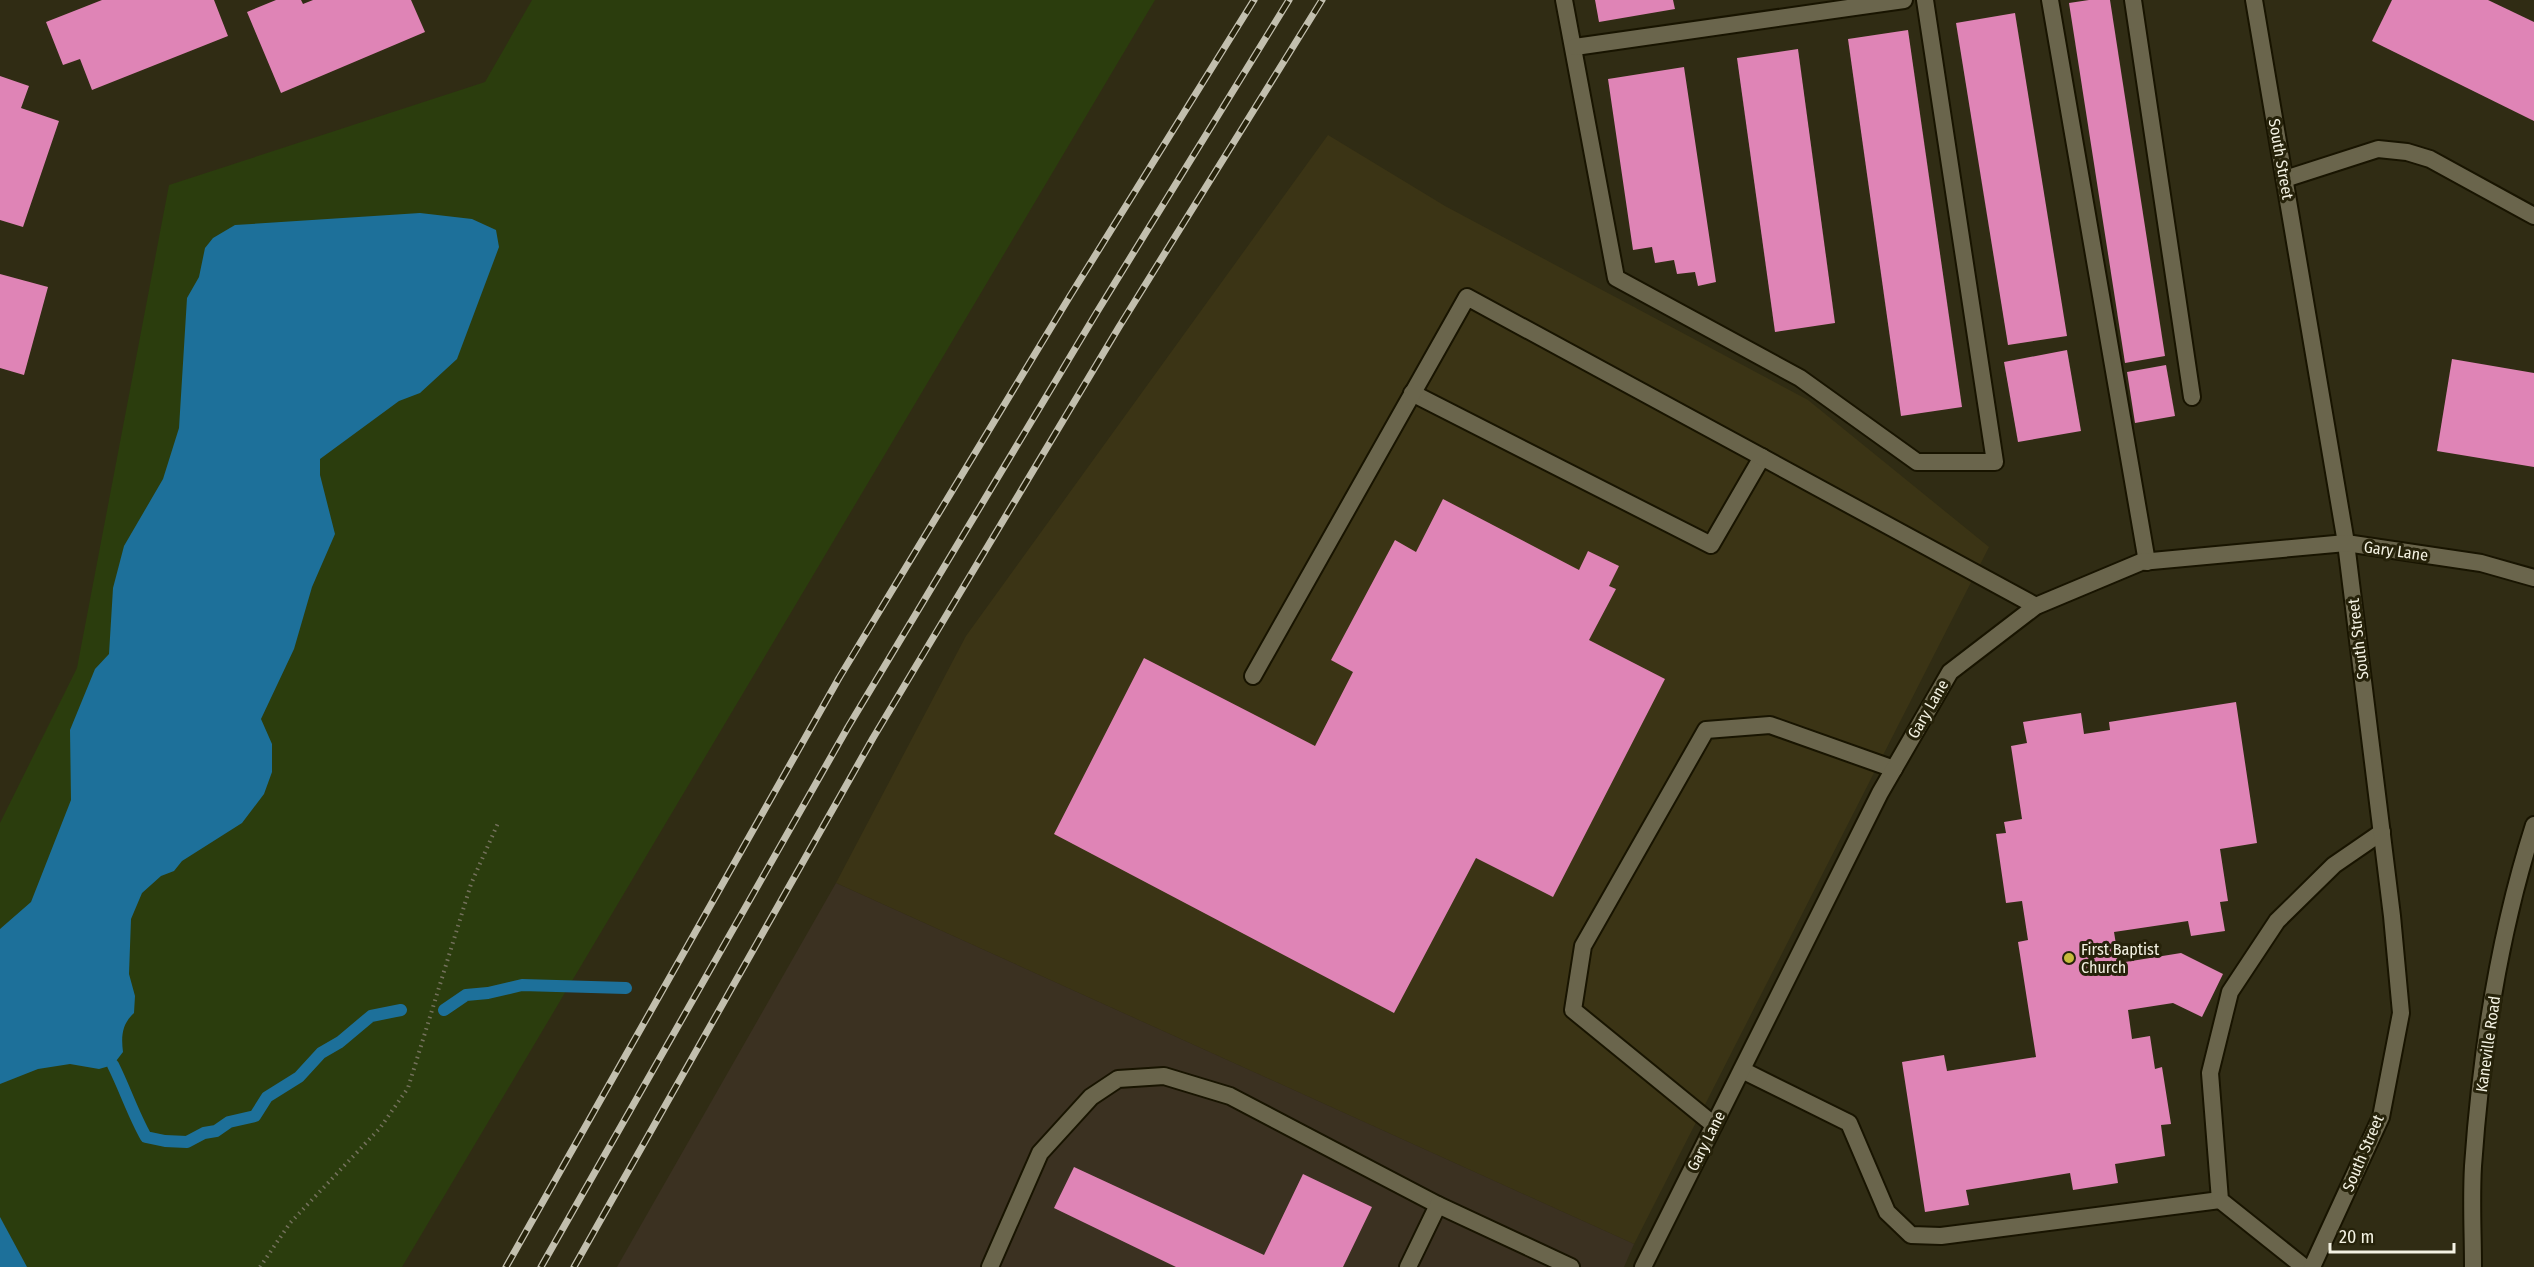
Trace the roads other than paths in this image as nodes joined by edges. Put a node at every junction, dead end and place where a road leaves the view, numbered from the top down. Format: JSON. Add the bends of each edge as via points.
{"nodes":[{"id":1,"x":1564,"y":0,"type":"edge"},
{"id":2,"x":1904,"y":0,"type":"edge"},
{"id":3,"x":1925,"y":0,"type":"edge"},
{"id":4,"x":2050,"y":0,"type":"edge"},
{"id":5,"x":2133,"y":0,"type":"edge"},
{"id":6,"x":2254,"y":0,"type":"edge"},
{"id":7,"x":1575,"y":47,"type":"junction"},
{"id":8,"x":2285,"y":178,"type":"junction"},
{"id":9,"x":2534,"y":216,"type":"edge"},
{"id":10,"x":1412,"y":393,"type":"junction"},
{"id":11,"x":2192,"y":397,"type":"dead end"},
{"id":12,"x":1762,"y":457,"type":"junction"},
{"id":13,"x":2346,"y":543,"type":"junction"},
{"id":14,"x":2147,"y":562,"type":"junction"},
{"id":15,"x":2534,"y":578,"type":"edge"},
{"id":16,"x":2036,"y":606,"type":"junction"},
{"id":17,"x":1253,"y":676,"type":"dead end"},
{"id":18,"x":1894,"y":769,"type":"junction"},
{"id":19,"x":2534,"y":825,"type":"edge"},
{"id":20,"x":2382,"y":832,"type":"junction"},
{"id":21,"x":1742,"y":1070,"type":"junction"},
{"id":22,"x":1714,"y":1125,"type":"junction"},
{"id":23,"x":2220,"y":1200,"type":"junction"},
{"id":24,"x":1438,"y":1205,"type":"junction"},
{"id":25,"x":990,"y":1267,"type":"edge"},
{"id":26,"x":1408,"y":1267,"type":"edge"},
{"id":27,"x":1571,"y":1267,"type":"edge"},
{"id":28,"x":1643,"y":1267,"type":"edge"},
{"id":29,"x":2304,"y":1267,"type":"edge"},
{"id":30,"x":2312,"y":1267,"type":"edge"},
{"id":31,"x":2473,"y":1267,"type":"edge"}],
"edges":[{"from":1,"to":7,"type":"street"},
{"from":2,"to":7,"type":"street"},
{"from":3,"to":7,"type":"street","via":[[1995,462],[1917,462],[1800,378],[1616,278]]},
{"from":4,"to":14,"type":"street"},
{"from":5,"to":11,"type":"street"},
{"from":6,"to":8,"type":"street","name":"South Street"},
{"from":8,"to":9,"type":"street","via":[[2378,148],[2407,152],[2430,159]]},
{"from":8,"to":13,"type":"street","name":"South Street"},
{"from":10,"to":12,"type":"street","via":[[1711,545]]},
{"from":10,"to":12,"type":"street","via":[[1467,297]]},
{"from":10,"to":17,"type":"street"},
{"from":12,"to":16,"type":"street"},
{"from":13,"to":14,"type":"street","name":"Gary Lane"},
{"from":13,"to":15,"type":"street","name":"Gary Lane","via":[[2481,563]]},
{"from":13,"to":20,"type":"street","name":"South Street"},
{"from":14,"to":16,"type":"street","name":"Gary Lane"},
{"from":16,"to":18,"type":"street","name":"Gary Lane","via":[[1950,672]]},
{"from":18,"to":21,"type":"street","name":"Gary Lane"},
{"from":18,"to":22,"type":"street","via":[[1770,725],[1706,730],[1583,946],[1573,1010]]},
{"from":19,"to":31,"type":"street","name":"Kaneville Road","via":[[2499,969],[2483,1070],[2473,1168]]},
{"from":20,"to":23,"type":"street","via":[[2334,865],[2277,921],[2230,992],[2210,1073]]},
{"from":20,"to":30,"type":"street","name":"South Street","via":[[2401,1013],[2381,1117]]},
{"from":21,"to":22,"type":"street","name":"Gary Lane"},
{"from":21,"to":23,"type":"street","via":[[1849,1123],[1887,1212],[1911,1235],[1941,1236]]},
{"from":22,"to":28,"type":"street","name":"Gary Lane"},
{"from":23,"to":29,"type":"street"},
{"from":24,"to":25,"type":"street","via":[[1230,1096],[1164,1076],[1118,1079],[1091,1097],[1040,1153]]},
{"from":24,"to":26,"type":"street"},
{"from":24,"to":27,"type":"street"}]}
